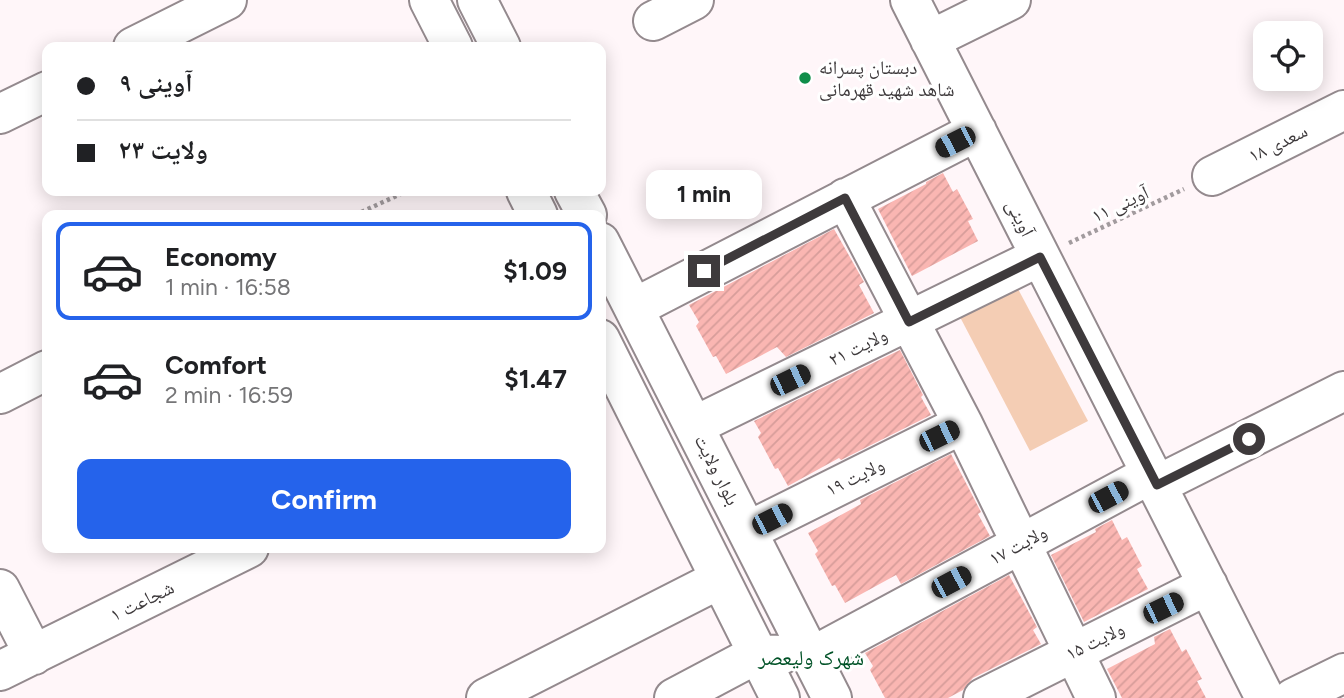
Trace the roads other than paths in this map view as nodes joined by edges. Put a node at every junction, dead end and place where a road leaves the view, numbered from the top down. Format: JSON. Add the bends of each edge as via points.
{"nodes":[{"id":1,"x":227,"y":0,"type":"edge"},
{"id":2,"x":429,"y":0,"type":"edge"},
{"id":3,"x":477,"y":0,"type":"edge"},
{"id":4,"x":694,"y":0,"type":"edge"},
{"id":5,"x":910,"y":0,"type":"edge"},
{"id":6,"x":1011,"y":0,"type":"edge"},
{"id":7,"x":653,"y":21,"type":"dead end"},
{"id":8,"x":930,"y":40,"type":"junction"},
{"id":9,"x":143,"y":42,"type":"edge"},
{"id":10,"x":450,"y":42,"type":"edge"},
{"id":11,"x":498,"y":42,"type":"edge"},
{"id":12,"x":42,"y":93,"type":"edge"},
{"id":13,"x":1344,"y":110,"type":"edge"},
{"id":14,"x":0,"y":114,"type":"edge"},
{"id":15,"x":976,"y":131,"type":"junction"},
{"id":16,"x":1212,"y":176,"type":"road end"},
{"id":17,"x":845,"y":198,"type":"junction"},
{"id":18,"x":606,"y":254,"type":"edge"},
{"id":19,"x":1040,"y":257,"type":"junction"},
{"id":20,"x":634,"y":308,"type":"junction"},
{"id":21,"x":909,"y":322,"type":"junction"},
{"id":22,"x":606,"y":360,"type":"edge"},
{"id":23,"x":42,"y":373,"type":"edge"},
{"id":24,"x":0,"y":394,"type":"edge"},
{"id":25,"x":1331,"y":398,"type":"edge"},
{"id":26,"x":963,"y":424,"type":"junction"},
{"id":27,"x":694,"y":426,"type":"junction"},
{"id":28,"x":1154,"y":480,"type":"junction"},
{"id":29,"x":748,"y":531,"type":"junction"},
{"id":30,"x":1021,"y":544,"type":"junction"},
{"id":31,"x":239,"y":553,"type":"edge"},
{"id":32,"x":720,"y":579,"type":"junction"},
{"id":33,"x":1208,"y":586,"type":"junction"},
{"id":34,"x":0,"y":589,"type":"edge"},
{"id":35,"x":1073,"y":652,"type":"junction"},
{"id":36,"x":757,"y":654,"type":"junction"},
{"id":37,"x":34,"y":655,"type":"junction"},
{"id":38,"x":811,"y":657,"type":"junction"},
{"id":39,"x":0,"y":671,"type":"edge"},
{"id":40,"x":1344,"y":673,"type":"edge"},
{"id":41,"x":486,"y":698,"type":"edge"},
{"id":42,"x":674,"y":698,"type":"edge"},
{"id":43,"x":780,"y":698,"type":"edge"},
{"id":44,"x":788,"y":698,"type":"edge"},
{"id":45,"x":832,"y":698,"type":"edge"},
{"id":46,"x":983,"y":698,"type":"edge"},
{"id":47,"x":1096,"y":698,"type":"edge"},
{"id":48,"x":1265,"y":698,"type":"edge"},
{"id":49,"x":1293,"y":698,"type":"edge"}],
"edges":[{"from":1,"to":9,"type":"street"},
{"from":2,"to":10,"type":"street"},
{"from":3,"to":11,"type":"street"},
{"from":4,"to":7,"type":"street"},
{"from":5,"to":8,"type":"street","name":"آوینی"},
{"from":6,"to":8,"type":"street"},
{"from":8,"to":15,"type":"street","name":"آوینی"},
{"from":12,"to":14,"type":"street"},
{"from":13,"to":16,"type":"street","name":"سعدی ۱۸"},
{"from":15,"to":17,"type":"street"},
{"from":15,"to":19,"type":"street","name":"آوینی"},
{"from":17,"to":20,"type":"street"},
{"from":17,"to":21,"type":"street"},
{"from":18,"to":20,"type":"street","name":"بلوار ولایت"},
{"from":19,"to":21,"type":"street","name":"ولایت ۲۱"},
{"from":19,"to":28,"type":"street","name":"آوینی"},
{"from":20,"to":27,"type":"street","name":"بلوار ولایت"},
{"from":21,"to":26,"type":"street"},
{"from":21,"to":27,"type":"street","name":"ولایت ۲۱"},
{"from":22,"to":32,"type":"street"},
{"from":23,"to":24,"type":"street"},
{"from":25,"to":28,"type":"street","name":"ولایت ۱۷"},
{"from":26,"to":29,"type":"street","name":"ولایت ۱۹"},
{"from":26,"to":30,"type":"street"},
{"from":27,"to":29,"type":"street","name":"بلوار ولایت"},
{"from":28,"to":30,"type":"street","name":"ولایت ۱۷"},
{"from":28,"to":33,"type":"street","name":"آوینی"},
{"from":29,"to":38,"type":"street","name":"بلوار ولایت"},
{"from":30,"to":35,"type":"street"},
{"from":30,"to":38,"type":"street","name":"ولایت ۱۷"},
{"from":31,"to":37,"type":"street","name":"شجاعت ۱"},
{"from":32,"to":36,"type":"street"},
{"from":32,"to":41,"type":"street"},
{"from":33,"to":35,"type":"street","name":"ولایت ۱۵"},
{"from":33,"to":48,"type":"street","name":"آوینی"},
{"from":34,"to":37,"type":"street"},
{"from":35,"to":46,"type":"street","name":"ولایت ۱۵"},
{"from":35,"to":47,"type":"street"},
{"from":36,"to":38,"type":"street"},
{"from":36,"to":42,"type":"street"},
{"from":36,"to":43,"type":"street"},
{"from":37,"to":39,"type":"street","name":"شجاعت ۱"},
{"from":38,"to":44,"type":"street"},
{"from":38,"to":45,"type":"street","name":"بلوار ولایت"},
{"from":40,"to":49,"type":"street"}]}
